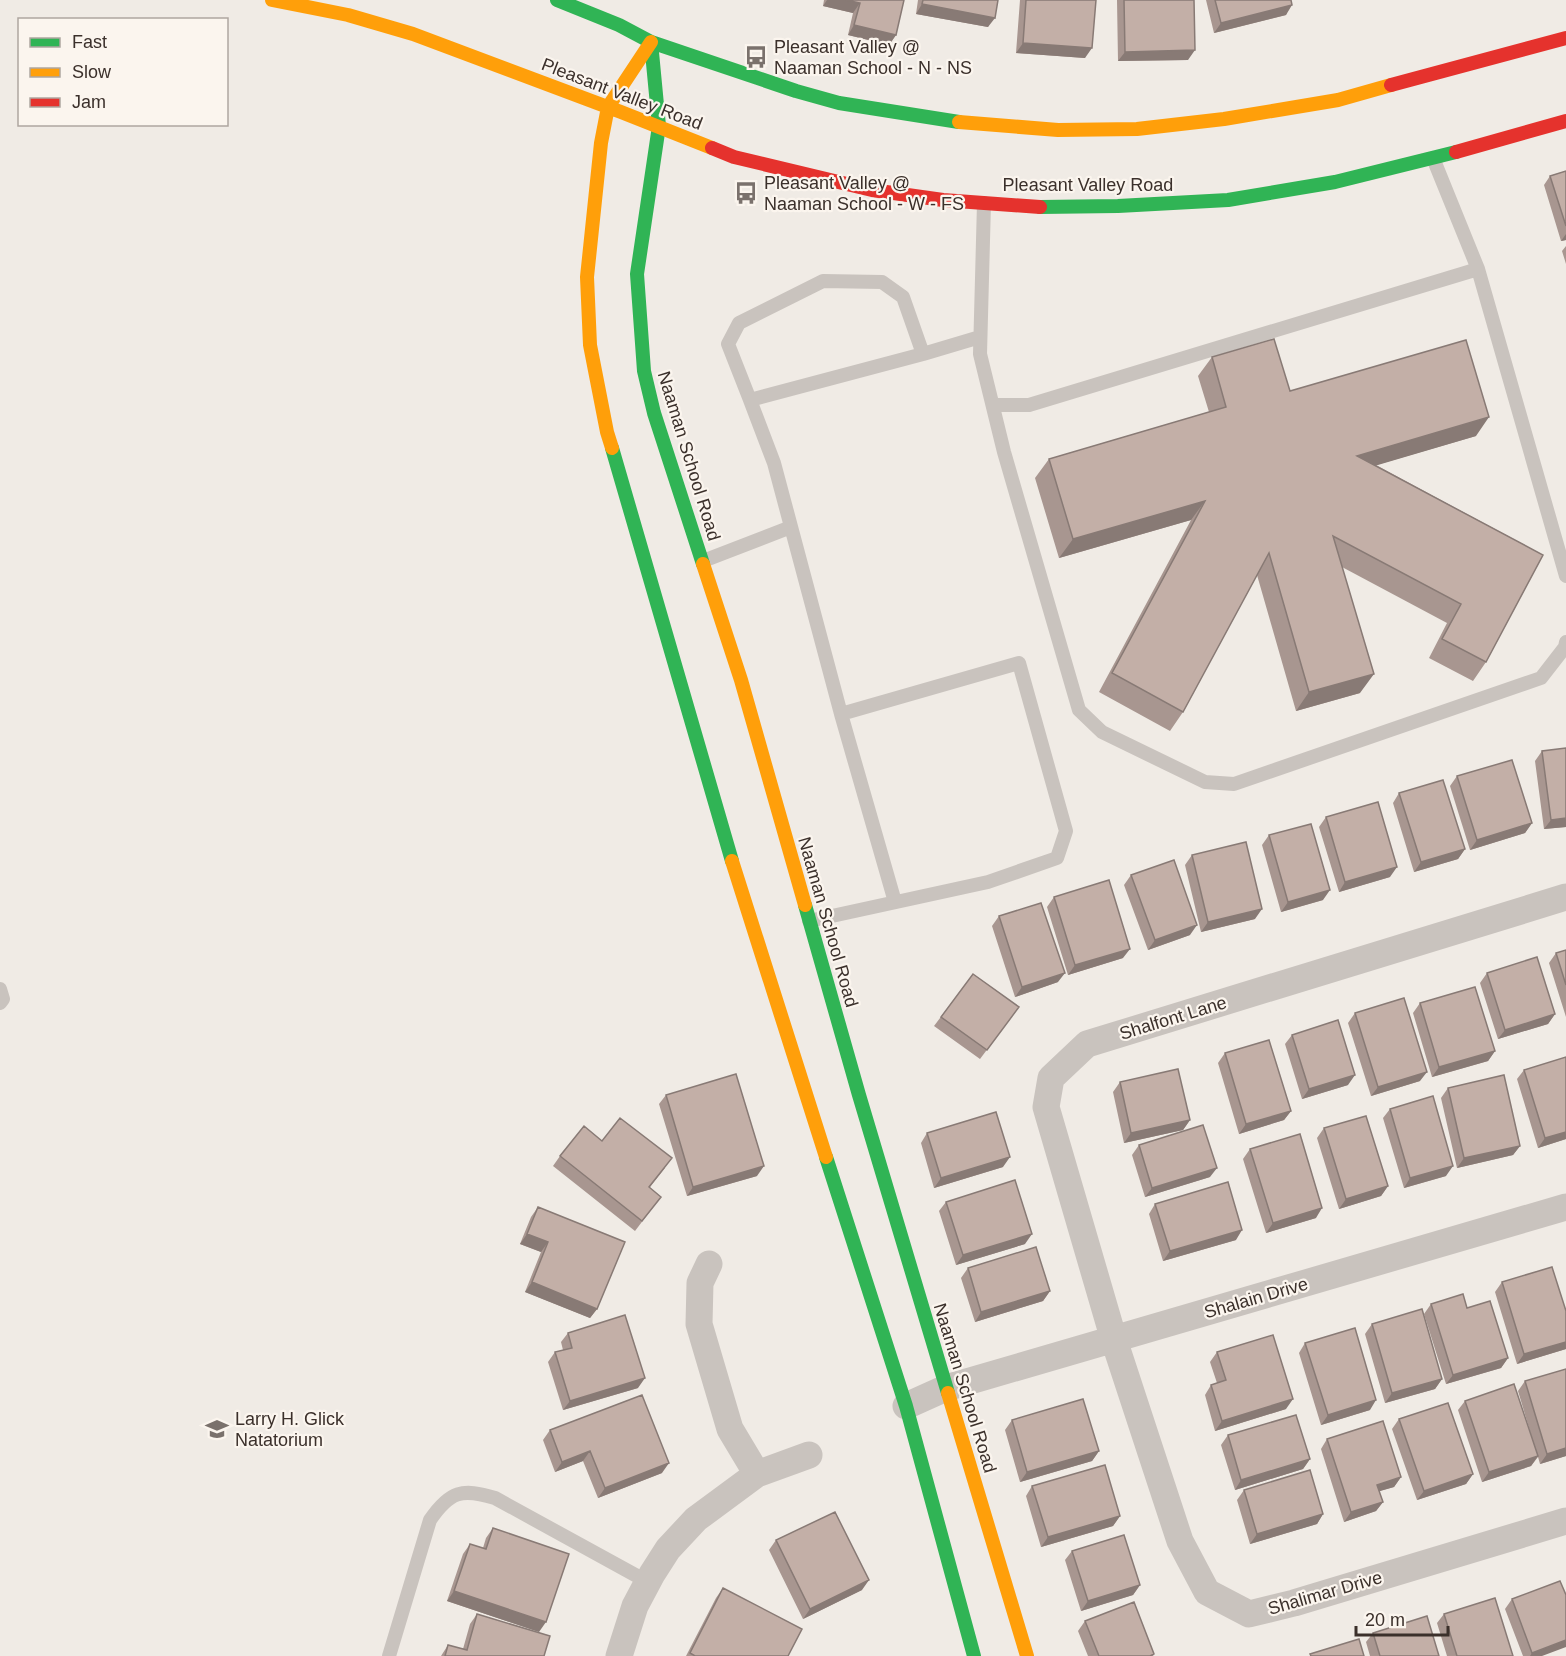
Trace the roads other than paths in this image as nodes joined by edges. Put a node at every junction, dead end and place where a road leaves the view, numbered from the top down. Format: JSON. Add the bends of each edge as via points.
{"nodes":[{"id":1,"x":272,"y":0,"type":"edge"},
{"id":2,"x":557,"y":0,"type":"edge"},
{"id":3,"x":1566,"y":38,"type":"edge"},
{"id":4,"x":651,"y":42,"type":"junction"},
{"id":5,"x":608,"y":107,"type":"junction"},
{"id":6,"x":1566,"y":121,"type":"edge"},
{"id":7,"x":658,"y":126,"type":"junction"},
{"id":8,"x":1433,"y":158,"type":"junction"},
{"id":9,"x":984,"y":202,"type":"junction"},
{"id":10,"x":1478,"y":269,"type":"junction"},
{"id":11,"x":980,"y":337,"type":"junction"},
{"id":12,"x":923,"y":354,"type":"junction"},
{"id":13,"x":750,"y":400,"type":"junction"},
{"id":14,"x":993,"y":405,"type":"junction"},
{"id":15,"x":791,"y":527,"type":"junction"},
{"id":16,"x":703,"y":561,"type":"junction"},
{"id":17,"x":1566,"y":576,"type":"edge"},
{"id":18,"x":1566,"y":642,"type":"edge"},
{"id":19,"x":841,"y":714,"type":"junction"},
{"id":20,"x":1566,"y":897,"type":"edge"},
{"id":21,"x":895,"y":902,"type":"junction"},
{"id":22,"x":809,"y":921,"type":"junction"},
{"id":23,"x":0,"y":989,"type":"edge"},
{"id":24,"x":0,"y":1003,"type":"edge"},
{"id":25,"x":1566,"y":1207,"type":"edge"},
{"id":26,"x":709,"y":1264,"type":"dead end"},
{"id":27,"x":1114,"y":1340,"type":"junction"},
{"id":28,"x":946,"y":1388,"type":"junction"},
{"id":29,"x":906,"y":1406,"type":"junction"},
{"id":30,"x":808,"y":1455,"type":"dead end"},
{"id":31,"x":757,"y":1474,"type":"junction"},
{"id":32,"x":1566,"y":1521,"type":"edge"},
{"id":33,"x":648,"y":1582,"type":"junction"},
{"id":34,"x":389,"y":1656,"type":"edge"},
{"id":35,"x":620,"y":1656,"type":"edge"},
{"id":36,"x":974,"y":1656,"type":"edge"},
{"id":37,"x":1027,"y":1656,"type":"edge"}],
"edges":[{"from":1,"to":5,"type":"main road","name":"Pleasant Valley Road","via":[[348,15],[413,34]]},
{"from":2,"to":4,"type":"main road"},
{"from":3,"to":4,"type":"main road","via":[[1338,100],[1137,129],[1058,130],[945,122],[839,103]]},
{"from":4,"to":5,"type":"main road"},
{"from":4,"to":7,"type":"main road","name":"Naaman School Road"},
{"from":5,"to":7,"type":"main road","name":"Pleasant Valley Road"},
{"from":5,"to":29,"type":"main road","via":[[587,277],[590,345],[607,432],[747,911]]},
{"from":6,"to":8,"type":"main road","name":"Pleasant Valley Road"},
{"from":7,"to":9,"type":"main road","name":"Pleasant Valley Road","via":[[734,156],[872,190]]},
{"from":7,"to":16,"type":"main road","name":"Naaman School Road","via":[[637,274],[644,371]]},
{"from":8,"to":9,"type":"main road","name":"Pleasant Valley Road","via":[[1335,182],[1228,200],[1043,207]]},
{"from":8,"to":10,"type":"lane"},
{"from":9,"to":11,"type":"lane"},
{"from":10,"to":14,"type":"lane","via":[[1029,405]]},
{"from":10,"to":17,"type":"lane"},
{"from":11,"to":12,"type":"lane"},
{"from":11,"to":14,"type":"lane","via":[[980,354]]},
{"from":12,"to":13,"type":"lane"},
{"from":12,"to":13,"type":"lane","via":[[903,297],[882,282],[823,281],[739,323],[728,344]]},
{"from":13,"to":15,"type":"lane","via":[[774,463]]},
{"from":14,"to":18,"type":"lane","via":[[1079,710],[1102,732],[1205,782],[1234,784],[1541,678]]},
{"from":15,"to":16,"type":"lane"},
{"from":15,"to":19,"type":"lane"},
{"from":16,"to":22,"type":"main road","name":"Naaman School Road"},
{"from":19,"to":21,"type":"lane"},
{"from":19,"to":21,"type":"lane","via":[[1019,663],[1066,831],[1057,858],[988,882]]},
{"from":20,"to":27,"type":"street","name":"Shalfont Lane","via":[[1088,1044],[1051,1078],[1046,1107]]},
{"from":21,"to":22,"type":"lane"},
{"from":22,"to":28,"type":"main road","name":"Naaman School Road"},
{"from":23,"to":24,"type":"lane"},
{"from":25,"to":27,"type":"street","name":"Shalain Drive"},
{"from":26,"to":31,"type":"street","via":[[700,1283],[699,1324],[730,1429]]},
{"from":27,"to":28,"type":"street","name":"Shalain Drive"},
{"from":27,"to":32,"type":"street","name":"Shalimar Drive","via":[[1180,1540],[1207,1592],[1249,1614]]},
{"from":28,"to":29,"type":"street","name":"Shalain Drive"},
{"from":28,"to":37,"type":"main road","name":"Naaman School Road"},
{"from":29,"to":36,"type":"main road"},
{"from":30,"to":31,"type":"street"},
{"from":31,"to":33,"type":"street","via":[[696,1519],[668,1550]]},
{"from":33,"to":34,"type":"lane","via":[[495,1498],[474,1492],[455,1495],[440,1504],[430,1520]]},
{"from":33,"to":35,"type":"street","via":[[635,1606]]}]}
